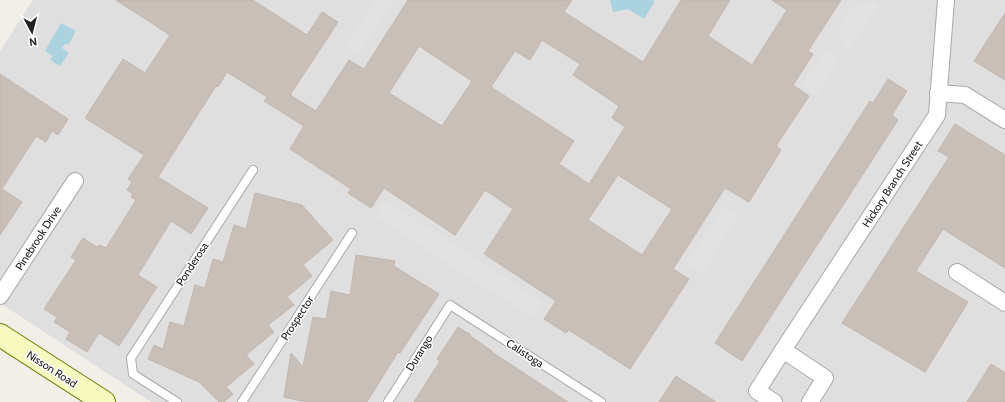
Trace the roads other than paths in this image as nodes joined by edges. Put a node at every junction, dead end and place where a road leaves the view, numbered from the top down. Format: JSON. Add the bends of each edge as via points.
{"nodes":[{"id":1,"x":946,"y":0,"type":"edge"},
{"id":2,"x":938,"y":93,"type":"junction"},
{"id":3,"x":1005,"y":120,"type":"edge"},
{"id":4,"x":252,"y":170,"type":"dead end"},
{"id":5,"x":75,"y":181,"type":"dead end"},
{"id":6,"x":352,"y":233,"type":"dead end"},
{"id":7,"x":957,"y":272,"type":"dead end"},
{"id":8,"x":0,"y":296,"type":"edge"},
{"id":9,"x":1005,"y":303,"type":"edge"},
{"id":10,"x":450,"y":304,"type":"joint"},
{"id":11,"x":0,"y":335,"type":"edge"},
{"id":12,"x":783,"y":350,"type":"junction"},
{"id":13,"x":104,"y":402,"type":"edge"},
{"id":14,"x":177,"y":402,"type":"edge"},
{"id":15,"x":242,"y":402,"type":"edge"},
{"id":16,"x":388,"y":402,"type":"edge"},
{"id":17,"x":601,"y":402,"type":"edge"},
{"id":18,"x":774,"y":402,"type":"edge"},
{"id":19,"x":810,"y":402,"type":"edge"}],
"edges":[{"from":1,"to":2,"type":"street","name":"Hickory Branch Street"},
{"from":2,"to":3,"type":"street","via":[[965,95]]},
{"from":2,"to":12,"type":"street","name":"Hickory Branch Street","via":[[937,115]]},
{"from":4,"to":14,"type":"lane","name":"Ponderosa","via":[[131,358],[133,374]]},
{"from":5,"to":8,"type":"street","name":"Pinebrook Drive"},
{"from":6,"to":15,"type":"lane","name":"Prospector"},
{"from":7,"to":9,"type":"street"},
{"from":10,"to":16,"type":"lane","name":"Durango"},
{"from":10,"to":17,"type":"lane","name":"Calistoga"},
{"from":11,"to":13,"type":"street","name":"Nisson Road"},
{"from":12,"to":18,"type":"street","name":"Hickory Branch Street","via":[[757,391]]},
{"from":12,"to":19,"type":"street","via":[[825,378]]}]}
